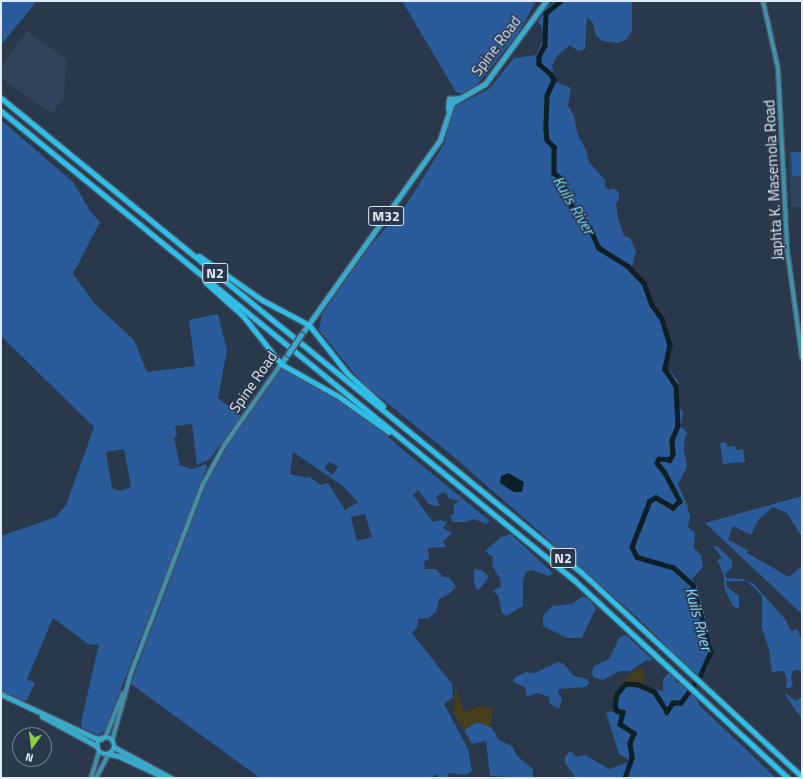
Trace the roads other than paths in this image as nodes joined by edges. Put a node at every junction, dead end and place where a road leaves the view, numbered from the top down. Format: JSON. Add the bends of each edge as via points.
{"nodes":[{"id":1,"x":546,"y":1,"type":"edge"},
{"id":2,"x":763,"y":1,"type":"edge"},
{"id":3,"x":1,"y":98,"type":"edge"},
{"id":4,"x":1,"y":111,"type":"edge"},
{"id":5,"x":176,"y":241,"type":"junction"},
{"id":6,"x":164,"y":244,"type":"junction"},
{"id":7,"x":309,"y":325,"type":"junction"},
{"id":8,"x":802,"y":358,"type":"edge"},
{"id":9,"x":281,"y":364,"type":"junction"},
{"id":10,"x":430,"y":449,"type":"junction"},
{"id":11,"x":424,"y":456,"type":"junction"},
{"id":12,"x":126,"y":690,"type":"junction"},
{"id":13,"x":1,"y":694,"type":"edge"},
{"id":14,"x":30,"y":709,"type":"junction"},
{"id":15,"x":103,"y":738,"type":"junction"},
{"id":16,"x":112,"y":741,"type":"junction"},
{"id":17,"x":97,"y":746,"type":"junction"},
{"id":18,"x":114,"y":747,"type":"junction"},
{"id":19,"x":99,"y":752,"type":"junction"},
{"id":20,"x":109,"y":754,"type":"junction"},
{"id":21,"x":91,"y":778,"type":"edge"},
{"id":22,"x":96,"y":778,"type":"edge"},
{"id":23,"x":167,"y":778,"type":"edge"},
{"id":24,"x":171,"y":778,"type":"edge"},
{"id":25,"x":788,"y":778,"type":"edge"},
{"id":26,"x":802,"y":778,"type":"edge"}],
"edges":[{"from":1,"to":7,"type":"main road","name":"Spine Road","number":"M32","via":[[485,84],[473,93],[451,101],[440,140]]},
{"from":2,"to":8,"type":"main road","name":"Japhta K. Masemola Road","via":[[780,83],[787,248]]},
{"from":3,"to":5,"type":"highway","number":"N2"},
{"from":4,"to":6,"type":"highway","number":"N2"},
{"from":5,"to":7,"type":"highway","via":[[251,293]]},
{"from":5,"to":10,"type":"highway","number":"N2"},
{"from":6,"to":9,"type":"highway","via":[[238,311]]},
{"from":6,"to":11,"type":"highway","number":"N2"},
{"from":7,"to":9,"type":"main road","name":"Spine Road","number":"M32","bridge":true},
{"from":7,"to":10,"type":"highway","via":[[355,381]]},
{"from":9,"to":11,"type":"highway","via":[[338,396]]},
{"from":9,"to":12,"type":"main road","name":"Spine Road","number":"M32","via":[[225,444],[202,486]]},
{"from":10,"to":26,"type":"highway","number":"N2","via":[[581,572]]},
{"from":11,"to":25,"type":"highway","number":"N2","via":[[574,580]]},
{"from":12,"to":15,"type":"main road","name":"Spine Road","number":"M32"},
{"from":12,"to":16,"type":"main road","name":"Spine Road","number":"M32"},
{"from":13,"to":14,"type":"main road"},
{"from":14,"to":15,"type":"main road","via":[[95,738]]},
{"from":14,"to":17,"type":"main road"},
{"from":15,"to":16,"type":"main road"},
{"from":15,"to":17,"type":"main road","name":"Spine Road"},
{"from":16,"to":18,"type":"main road"},
{"from":17,"to":19,"type":"main road"},
{"from":18,"to":20,"type":"main road"},
{"from":18,"to":24,"type":"main road"},
{"from":19,"to":20,"type":"main road"},
{"from":19,"to":21,"type":"main road"},
{"from":20,"to":22,"type":"main road"},
{"from":20,"to":23,"type":"main road"}]}
